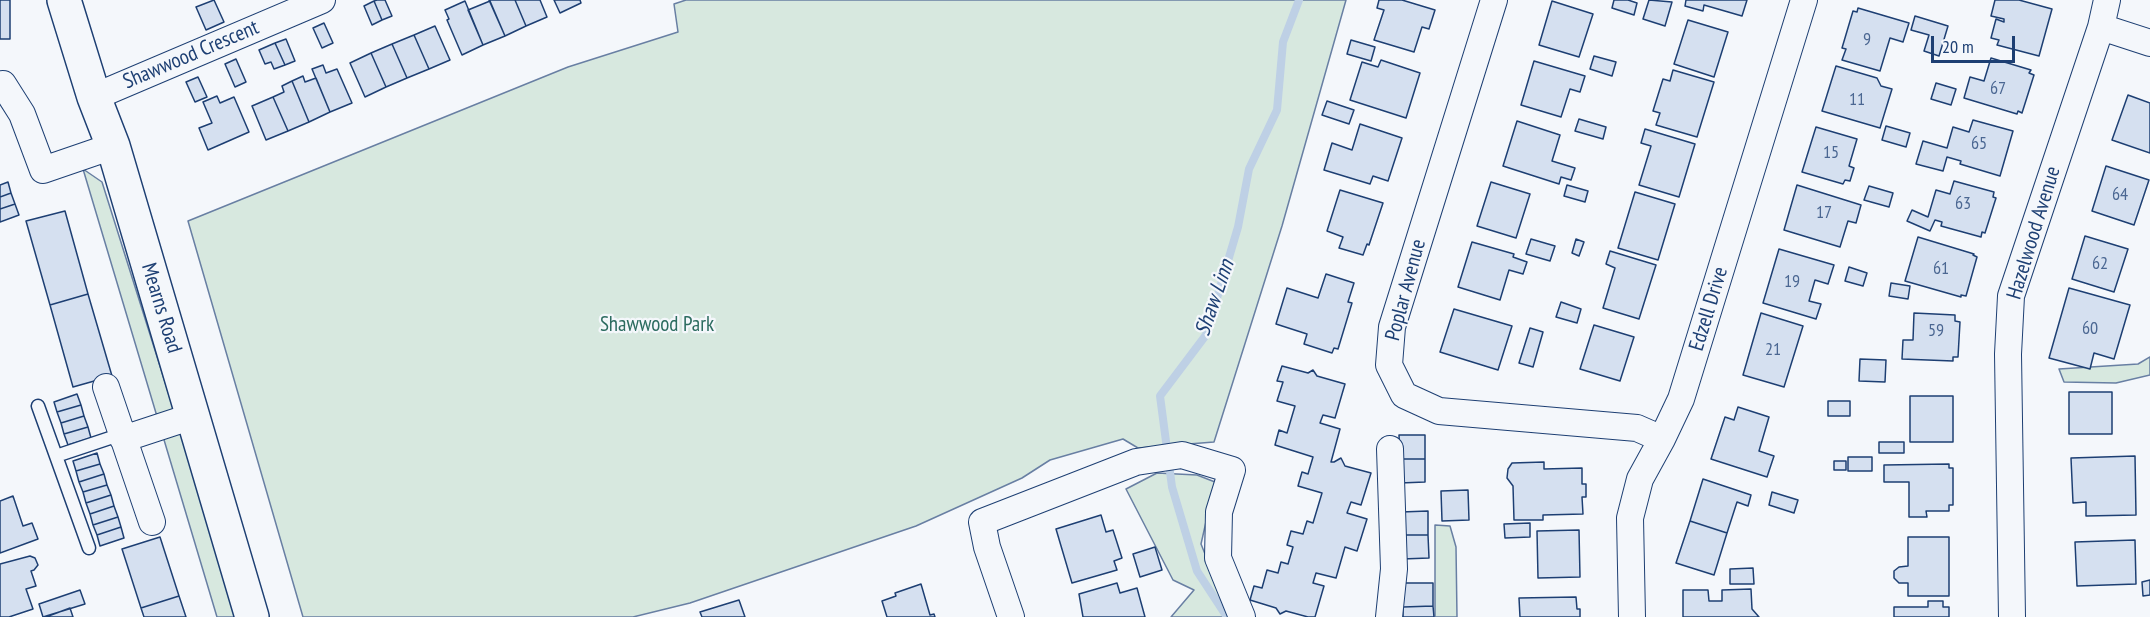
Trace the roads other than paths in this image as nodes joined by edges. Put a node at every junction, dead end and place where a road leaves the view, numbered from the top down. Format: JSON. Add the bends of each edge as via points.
{"nodes":[{"id":1,"x":64,"y":0,"type":"edge"},
{"id":2,"x":322,"y":0,"type":"edge"},
{"id":3,"x":1494,"y":0,"type":"edge"},
{"id":4,"x":1804,"y":0,"type":"edge"},
{"id":5,"x":2107,"y":0,"type":"edge"},
{"id":6,"x":2101,"y":27,"type":"junction"},
{"id":7,"x":2150,"y":43,"type":"edge"},
{"id":8,"x":1,"y":83,"type":"edge"},
{"id":9,"x":94,"y":97,"type":"junction"},
{"id":10,"x":113,"y":146,"type":"junction"},
{"id":11,"x":106,"y":387,"type":"dead end"},
{"id":12,"x":38,"y":406,"type":"dead end"},
{"id":13,"x":193,"y":416,"type":"junction"},
{"id":14,"x":123,"y":436,"type":"junction"},
{"id":15,"x":1662,"y":439,"type":"junction"},
{"id":16,"x":1390,"y":449,"type":"dead end"},
{"id":17,"x":56,"y":456,"type":"junction"},
{"id":18,"x":152,"y":522,"type":"dead end"},
{"id":19,"x":89,"y":548,"type":"dead end"},
{"id":20,"x":252,"y":617,"type":"edge"},
{"id":21,"x":1011,"y":617,"type":"edge"},
{"id":22,"x":1242,"y":617,"type":"edge"},
{"id":23,"x":1389,"y":617,"type":"edge"},
{"id":24,"x":1632,"y":617,"type":"edge"},
{"id":25,"x":2012,"y":617,"type":"edge"}],
"edges":[{"from":1,"to":9,"type":"street","name":"Mearns Road"},
{"from":2,"to":9,"type":"street","name":"Shawwood Crescent"},
{"from":3,"to":15,"type":"street","name":"Poplar Avenue","via":[[1392,327],[1389,365],[1404,395],[1438,411],[1637,428]]},
{"from":4,"to":15,"type":"street","name":"Edzell Drive","via":[[1681,399]]},
{"from":5,"to":6,"type":"street","name":"Hazelwood Avenue"},
{"from":6,"to":7,"type":"street"},
{"from":6,"to":25,"type":"street","name":"Hazelwood Avenue","via":[[2011,296],[2008,354]]},
{"from":8,"to":10,"type":"street","via":[[21,114],[43,170]]},
{"from":9,"to":10,"type":"street","name":"Mearns Road"},
{"from":10,"to":13,"type":"street","name":"Mearns Road"},
{"from":11,"to":14,"type":"street"},
{"from":12,"to":17,"type":"lane"},
{"from":13,"to":14,"type":"street"},
{"from":13,"to":20,"type":"street","name":"Mearns Road"},
{"from":14,"to":17,"type":"lane"},
{"from":14,"to":18,"type":"street"},
{"from":15,"to":24,"type":"street","name":"Edzell Drive","via":[[1640,479],[1630,518]]},
{"from":16,"to":23,"type":"street","via":[[1394,569]]},
{"from":17,"to":19,"type":"lane"},
{"from":21,"to":22,"type":"street","via":[[982,522],[1136,462],[1182,455],[1232,470],[1219,512],[1218,558]]}]}
